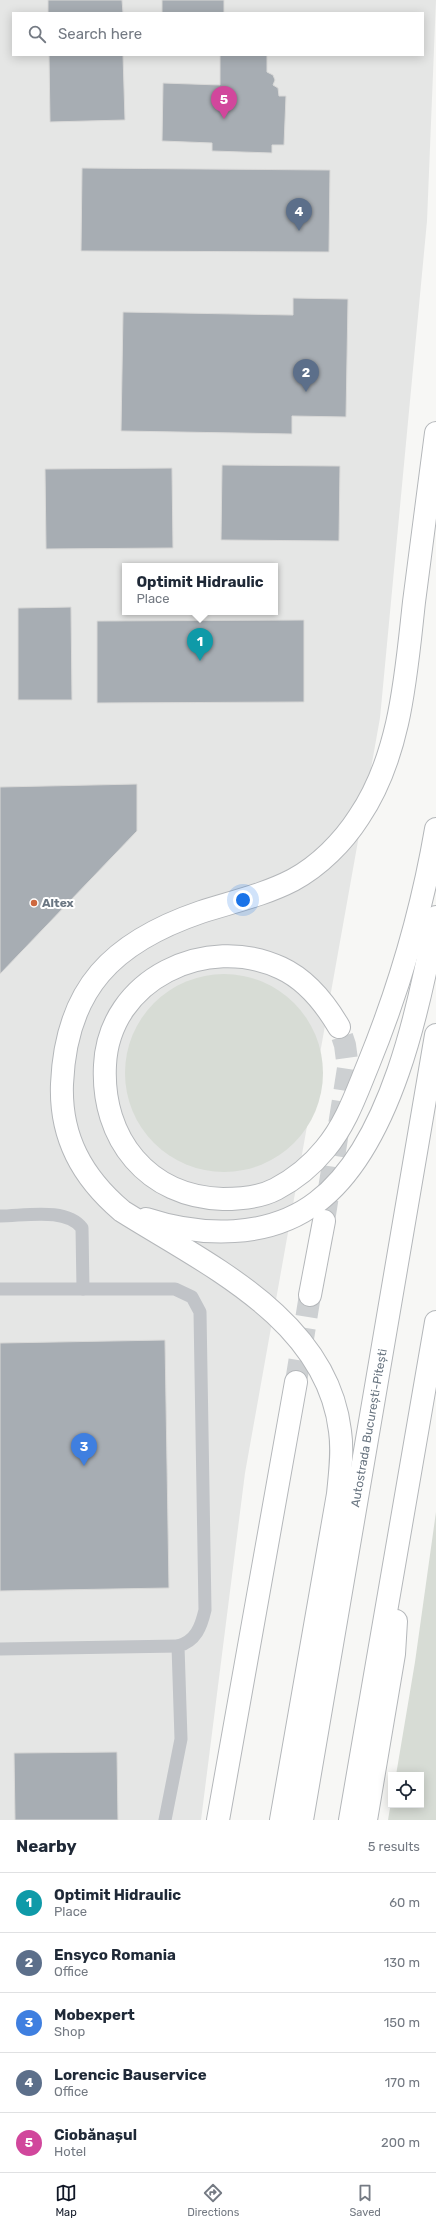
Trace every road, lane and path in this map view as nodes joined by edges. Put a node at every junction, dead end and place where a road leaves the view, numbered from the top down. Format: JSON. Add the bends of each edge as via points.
{"nodes":[{"id":1,"x":436,"y":433,"type":"edge"},
{"id":2,"x":436,"y":829,"type":"edge"},
{"id":3,"x":436,"y":917,"type":"edge"},
{"id":4,"x":339,"y":1027,"type":"tunnel mouth"},
{"id":5,"x":436,"y":1035,"type":"edge"},
{"id":6,"x":122,"y":1210,"type":"junction"},
{"id":7,"x":0,"y":1216,"type":"edge"},
{"id":8,"x":324,"y":1221,"type":"tunnel mouth"},
{"id":9,"x":0,"y":1289,"type":"edge"},
{"id":10,"x":83,"y":1289,"type":"junction"},
{"id":11,"x":310,"y":1295,"type":"tunnel mouth"},
{"id":12,"x":436,"y":1322,"type":"edge"},
{"id":13,"x":296,"y":1382,"type":"tunnel mouth"},
{"id":14,"x":399,"y":1534,"type":"junction"},
{"id":15,"x":178,"y":1646,"type":"junction"},
{"id":16,"x":0,"y":1649,"type":"edge"},
{"id":17,"x":165,"y":1820,"type":"edge"},
{"id":18,"x":218,"y":1820,"type":"edge"},
{"id":19,"x":281,"y":1820,"type":"edge"},
{"id":20,"x":302,"y":1820,"type":"edge"},
{"id":21,"x":350,"y":1820,"type":"edge"},
{"id":22,"x":366,"y":1820,"type":"edge"}],
"edges":[{"from":1,"to":6,"type":"highway","via":[[407,668],[399,711],[386,766],[360,816],[323,859],[294,880],[171,924],[138,941],[109,963],[89,987],[73,1017],[64,1052],[62,1091],[65,1121],[72,1146],[84,1170],[103,1194]]},
{"from":2,"to":4,"type":"highway","via":[[418,916],[380,1034],[352,1105],[338,1132],[311,1165],[274,1190],[252,1196],[213,1198],[176,1190],[158,1181],[129,1154],[118,1135],[106,1096],[104,1076],[110,1037],[118,1016],[133,997],[168,969],[189,962],[231,956],[281,968],[302,980],[318,996]]},
{"from":3,"to":6,"type":"highway","via":[[412,1028],[378,1120],[363,1148],[341,1179],[317,1202],[296,1215],[262,1228],[229,1232],[177,1227]]},
{"from":5,"to":20,"type":"highway","name":"Autostrada București-Pitești"},
{"from":6,"to":19,"type":"highway","via":[[260,1299],[292,1330],[312,1356],[325,1378],[335,1404],[340,1431],[341,1466],[338,1494]]},
{"from":7,"to":10,"type":"lane","via":[[63,1215],[78,1222],[82,1228]]},
{"from":8,"to":11,"type":"highway"},
{"from":9,"to":10,"type":"lane"},
{"from":10,"to":15,"type":"lane","via":[[176,1289],[192,1297],[200,1312],[206,1610],[193,1639]]},
{"from":12,"to":14,"type":"highway"},
{"from":13,"to":18,"type":"highway"},
{"from":14,"to":21,"type":"highway"},
{"from":14,"to":22,"type":"highway","via":[[394,1654]]},
{"from":15,"to":16,"type":"lane"},
{"from":15,"to":17,"type":"lane","via":[[181,1739]]}]}
